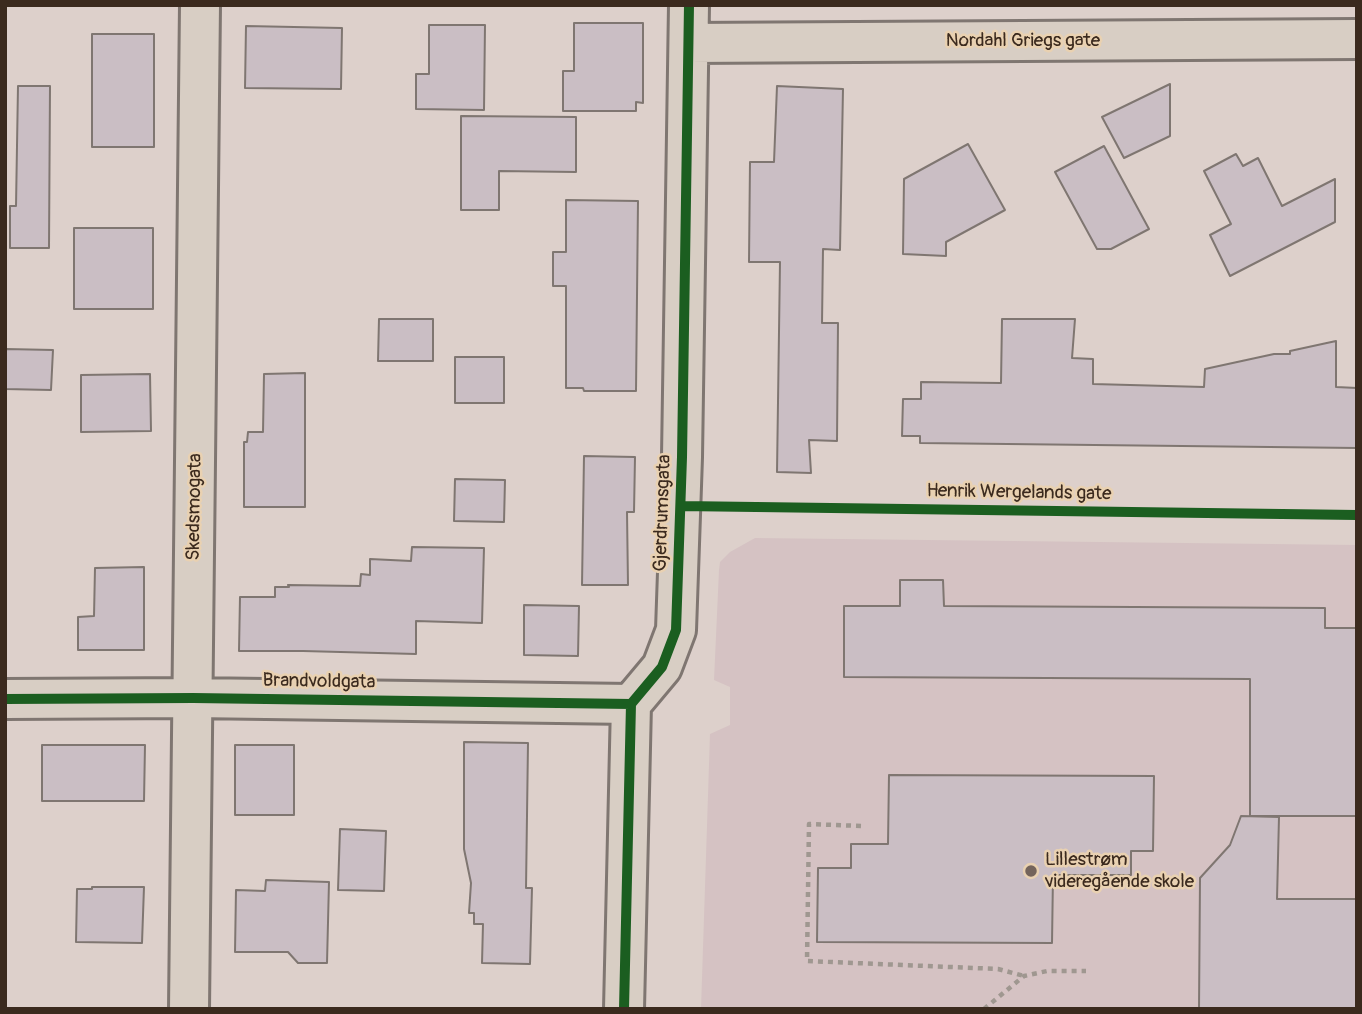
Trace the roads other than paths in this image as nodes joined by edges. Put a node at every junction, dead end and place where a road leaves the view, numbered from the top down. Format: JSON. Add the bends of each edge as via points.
{"nodes":[{"id":1,"x":200,"y":5,"type":"edge"},
{"id":2,"x":689,"y":5,"type":"edge"},
{"id":3,"x":1357,"y":39,"type":"edge"},
{"id":4,"x":688,"y":43,"type":"junction"},
{"id":5,"x":193,"y":698,"type":"junction"},
{"id":6,"x":5,"y":699,"type":"edge"},
{"id":7,"x":631,"y":704,"type":"junction"},
{"id":8,"x":190,"y":1009,"type":"edge"},
{"id":9,"x":624,"y":1009,"type":"edge"}],
"edges":[{"from":1,"to":5,"type":"street","name":"Skedsmogata"},
{"from":2,"to":4,"type":"street","name":"Gjerdrumsgata"},
{"from":3,"to":4,"type":"street","name":"Nordahl Griegs gate"},
{"from":4,"to":7,"type":"street","name":"Gjerdrumsgata","via":[[676,630],[662,667]]},
{"from":5,"to":6,"type":"street","name":"Brandvoldgata"},
{"from":5,"to":7,"type":"street","name":"Brandvoldgata"},
{"from":5,"to":8,"type":"street","name":"Skedsmogata"},
{"from":7,"to":9,"type":"street"}]}
